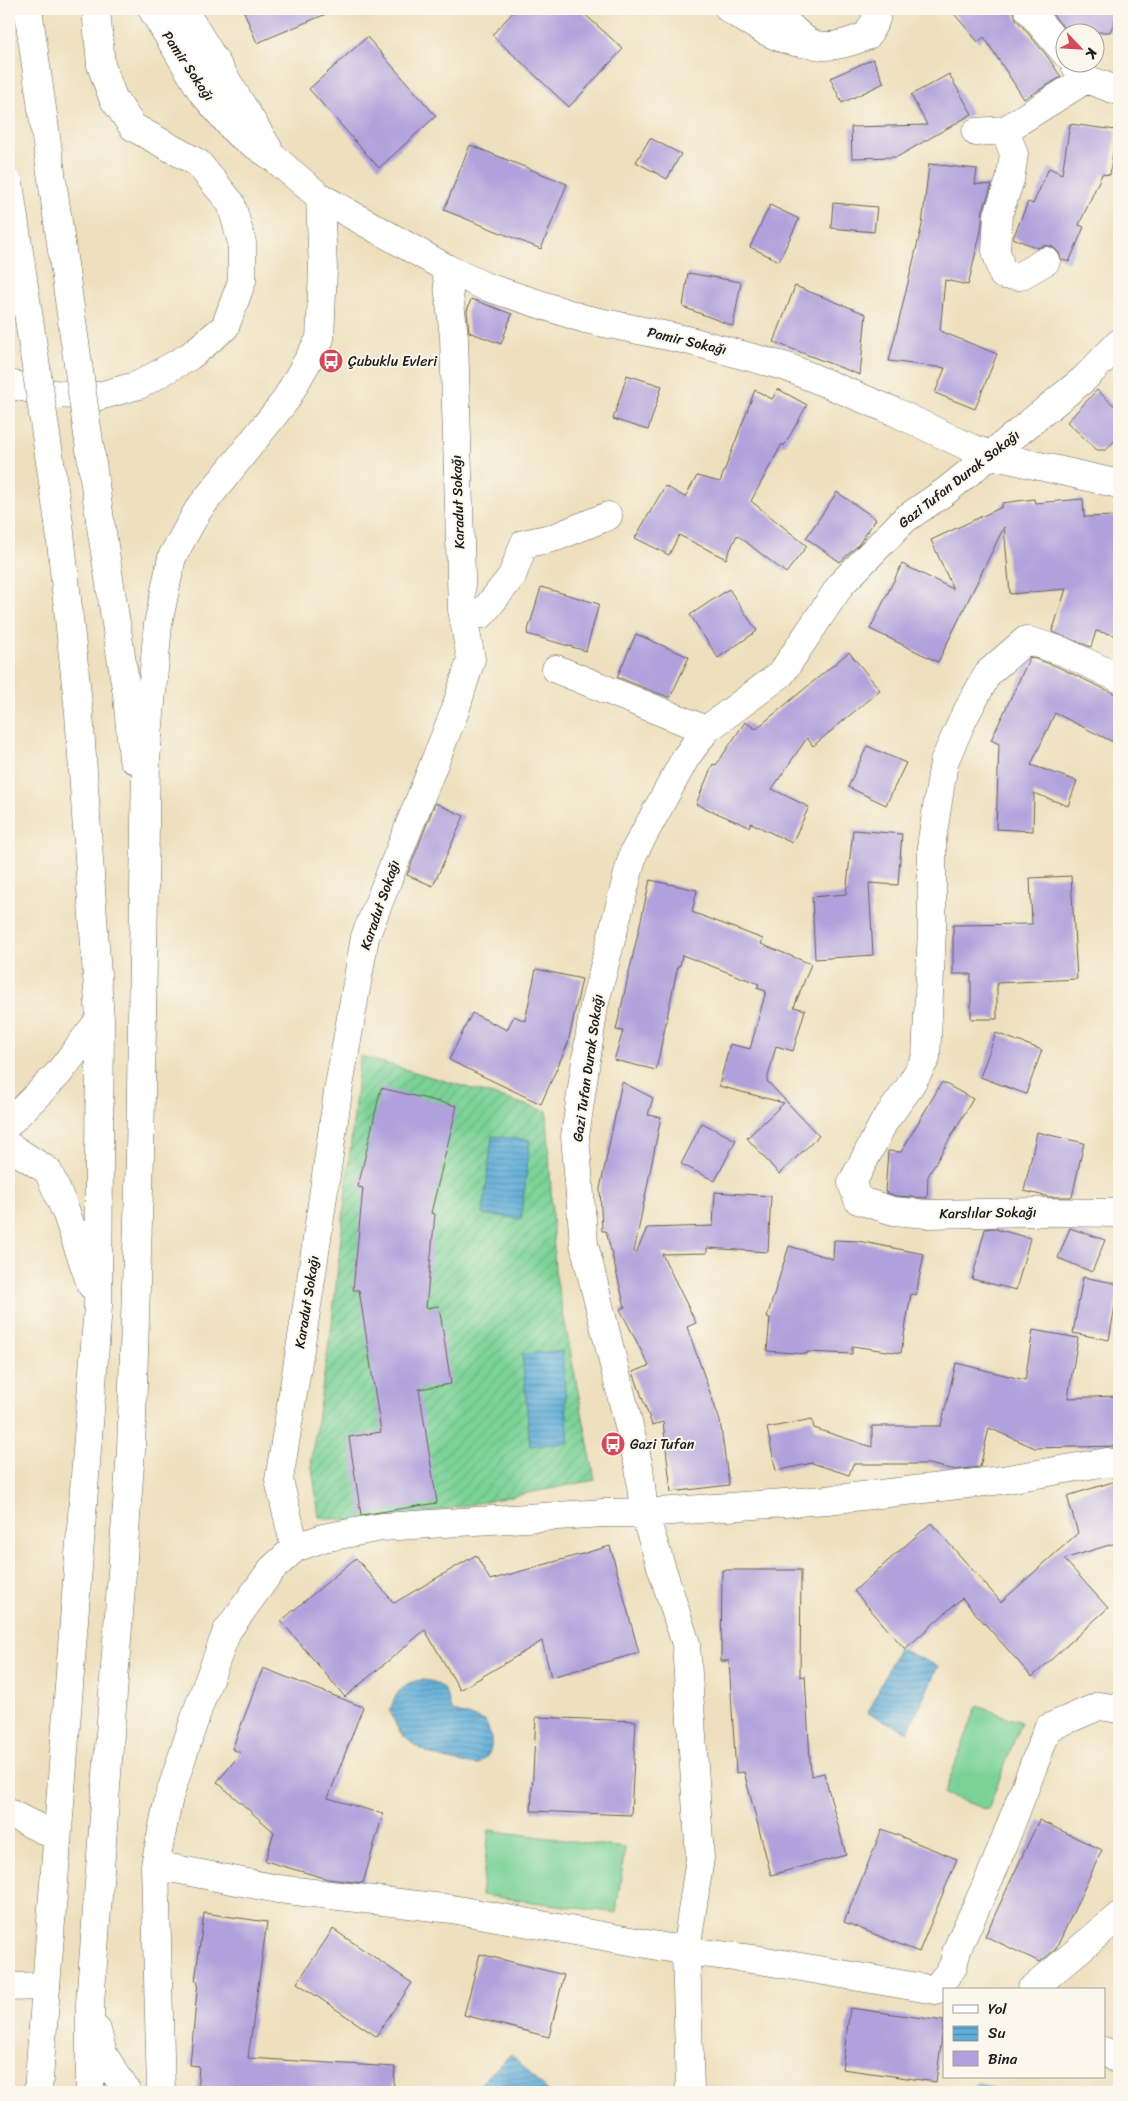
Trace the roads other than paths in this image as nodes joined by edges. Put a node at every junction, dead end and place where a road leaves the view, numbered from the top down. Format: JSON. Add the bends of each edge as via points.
{"nodes":[{"id":1,"x":28,"y":9,"type":"edge"},
{"id":2,"x":96,"y":9,"type":"edge"},
{"id":3,"x":152,"y":9,"type":"edge"},
{"id":4,"x":183,"y":9,"type":"edge"},
{"id":5,"x":729,"y":9,"type":"edge"},
{"id":6,"x":774,"y":9,"type":"edge"},
{"id":7,"x":1028,"y":9,"type":"edge"},
{"id":8,"x":876,"y":20,"type":"dead end"},
{"id":9,"x":1056,"y":42,"type":"edge"},
{"id":10,"x":815,"y":45,"type":"junction"},
{"id":11,"x":1078,"y":72,"type":"edge"},
{"id":12,"x":1081,"y":72,"type":"edge"},
{"id":13,"x":1119,"y":91,"type":"edge"},
{"id":14,"x":1005,"y":130,"type":"junction"},
{"id":15,"x":976,"y":132,"type":"dead end"},
{"id":16,"x":274,"y":158,"type":"junction"},
{"id":17,"x":9,"y":184,"type":"edge"},
{"id":18,"x":320,"y":197,"type":"junction"},
{"id":19,"x":1046,"y":261,"type":"dead end"},
{"id":20,"x":446,"y":268,"type":"junction"},
{"id":21,"x":1119,"y":343,"type":"edge"},
{"id":22,"x":9,"y":384,"type":"edge"},
{"id":23,"x":991,"y":455,"type":"junction"},
{"id":24,"x":1119,"y":484,"type":"edge"},
{"id":25,"x":608,"y":516,"type":"dead end"},
{"id":26,"x":462,"y":610,"type":"junction"},
{"id":27,"x":556,"y":669,"type":"dead end"},
{"id":28,"x":1119,"y":678,"type":"edge"},
{"id":29,"x":706,"y":730,"type":"junction"},
{"id":30,"x":144,"y":868,"type":"junction"},
{"id":31,"x":100,"y":1019,"type":"junction"},
{"id":32,"x":9,"y":1123,"type":"edge"},
{"id":33,"x":9,"y":1146,"type":"edge"},
{"id":34,"x":1119,"y":1213,"type":"edge"},
{"id":35,"x":98,"y":1306,"type":"junction"},
{"id":36,"x":1119,"y":1464,"type":"edge"},
{"id":37,"x":644,"y":1513,"type":"junction"},
{"id":38,"x":295,"y":1548,"type":"junction"},
{"id":39,"x":1119,"y":1709,"type":"edge"},
{"id":40,"x":9,"y":1813,"type":"edge"},
{"id":41,"x":57,"y":1837,"type":"junction"},
{"id":42,"x":156,"y":1865,"type":"junction"},
{"id":43,"x":1119,"y":1916,"type":"edge"},
{"id":44,"x":686,"y":1951,"type":"junction"},
{"id":45,"x":46,"y":1986,"type":"junction"},
{"id":46,"x":9,"y":1987,"type":"edge"},
{"id":47,"x":1033,"y":1988,"type":"edge"},
{"id":48,"x":940,"y":1991,"type":"edge"},
{"id":49,"x":90,"y":2004,"type":"junction"},
{"id":50,"x":1106,"y":2052,"type":"edge"},
{"id":51,"x":1119,"y":2060,"type":"edge"},
{"id":52,"x":38,"y":2092,"type":"edge"},
{"id":53,"x":90,"y":2092,"type":"edge"},
{"id":54,"x":127,"y":2092,"type":"edge"},
{"id":55,"x":160,"y":2092,"type":"edge"},
{"id":56,"x":690,"y":2092,"type":"edge"}],
"edges":[{"from":1,"to":30,"type":"main road","bridge":true,"via":[[127,695]]},
{"from":2,"to":22,"type":"main road","via":[[101,65],[113,98],[133,127],[198,163],[231,203],[242,243],[242,281],[225,327],[190,356],[138,385],[99,396],[53,394]]},
{"from":3,"to":16,"type":"main road","name":"Pamir Sokağı","via":[[202,92],[238,133]]},
{"from":4,"to":16,"type":"main road","name":"Pamir Sokağı"},
{"from":5,"to":10,"type":"main road","via":[[792,42]]},
{"from":6,"to":10,"type":"main road","via":[[786,24]]},
{"from":7,"to":9,"type":"main road"},
{"from":8,"to":10,"type":"main road","via":[[868,36],[836,45]]},
{"from":11,"to":14,"type":"main road"},
{"from":12,"to":13,"type":"main road"},
{"from":14,"to":15,"type":"main road"},
{"from":14,"to":19,"type":"main road","via":[[1014,154],[1010,180],[998,215],[996,251],[1003,275],[1020,276]]},
{"from":16,"to":18,"type":"main road","name":"Pamir Sokağı"},
{"from":17,"to":31,"type":"main road","bridge":true,"via":[[59,523],[80,714]]},
{"from":18,"to":20,"type":"main road","name":"Pamir Sokağı"},
{"from":18,"to":30,"type":"main road","via":[[323,269],[320,339],[285,401],[198,510],[172,558],[158,624],[151,697]]},
{"from":20,"to":23,"type":"main road","name":"Pamir Sokağı","via":[[484,286],[585,319],[688,340],[787,367]]},
{"from":20,"to":26,"type":"main road","name":"Karadut Sokağı","via":[[454,338]]},
{"from":21,"to":23,"type":"main road","name":"Gazi Tufan Durak Sokağı","via":[[1084,379]]},
{"from":23,"to":24,"type":"main road","name":"Pamir Sokağı"},
{"from":23,"to":29,"type":"main road","name":"Gazi Tufan Durak Sokağı","via":[[905,519],[842,583],[781,674]]},
{"from":25,"to":26,"type":"main road","via":[[556,537],[524,544],[512,576],[482,614]]},
{"from":26,"to":38,"type":"main road","name":"Karadut Sokağı","via":[[471,659],[456,711],[365,937],[279,1480]]},
{"from":27,"to":29,"type":"main road"},
{"from":28,"to":34,"type":"main road","name":"Karslılar Sokağı","via":[[1062,651],[1026,640],[988,673],[963,719],[944,762],[932,840],[926,1058],[884,1122],[852,1183],[858,1200],[893,1211],[927,1214]]},
{"from":29,"to":37,"type":"main road","name":"Gazi Tufan Durak Sokağı","via":[[686,757],[633,854],[594,1006],[575,1136],[584,1244],[639,1467]]},
{"from":30,"to":49,"type":"main road","via":[[131,1450]]},
{"from":31,"to":32,"type":"main road","via":[[58,1074]]},
{"from":31,"to":35,"type":"main road"},
{"from":33,"to":35,"type":"main road","via":[[48,1171],[66,1212]]},
{"from":35,"to":41,"type":"main road"},
{"from":36,"to":37,"type":"main road","via":[[1107,1462],[1002,1480],[827,1500]]},
{"from":37,"to":38,"type":"main road","via":[[382,1527],[323,1538]]},
{"from":37,"to":44,"type":"main road","name":"Gazi Tufan Durak Sokağı","via":[[686,1644],[700,1858]]},
{"from":38,"to":42,"type":"main road","via":[[272,1569],[228,1630],[169,1797]]},
{"from":39,"to":48,"type":"main road","via":[[1098,1706],[1048,1728],[994,1868]]},
{"from":40,"to":41,"type":"main road"},
{"from":41,"to":45,"type":"main road"},
{"from":42,"to":44,"type":"main road","via":[[278,1889],[452,1909]]},
{"from":42,"to":55,"type":"main road"},
{"from":43,"to":47,"type":"main road"},
{"from":44,"to":48,"type":"main road","via":[[760,1960]]},
{"from":44,"to":56,"type":"main road","name":"Gazi Tufan Durak Sokağı"},
{"from":45,"to":46,"type":"main road"},
{"from":45,"to":52,"type":"main road"},
{"from":49,"to":53,"type":"main road"},
{"from":49,"to":54,"type":"main road","via":[[103,2054]]},
{"from":50,"to":51,"type":"main road"}]}
